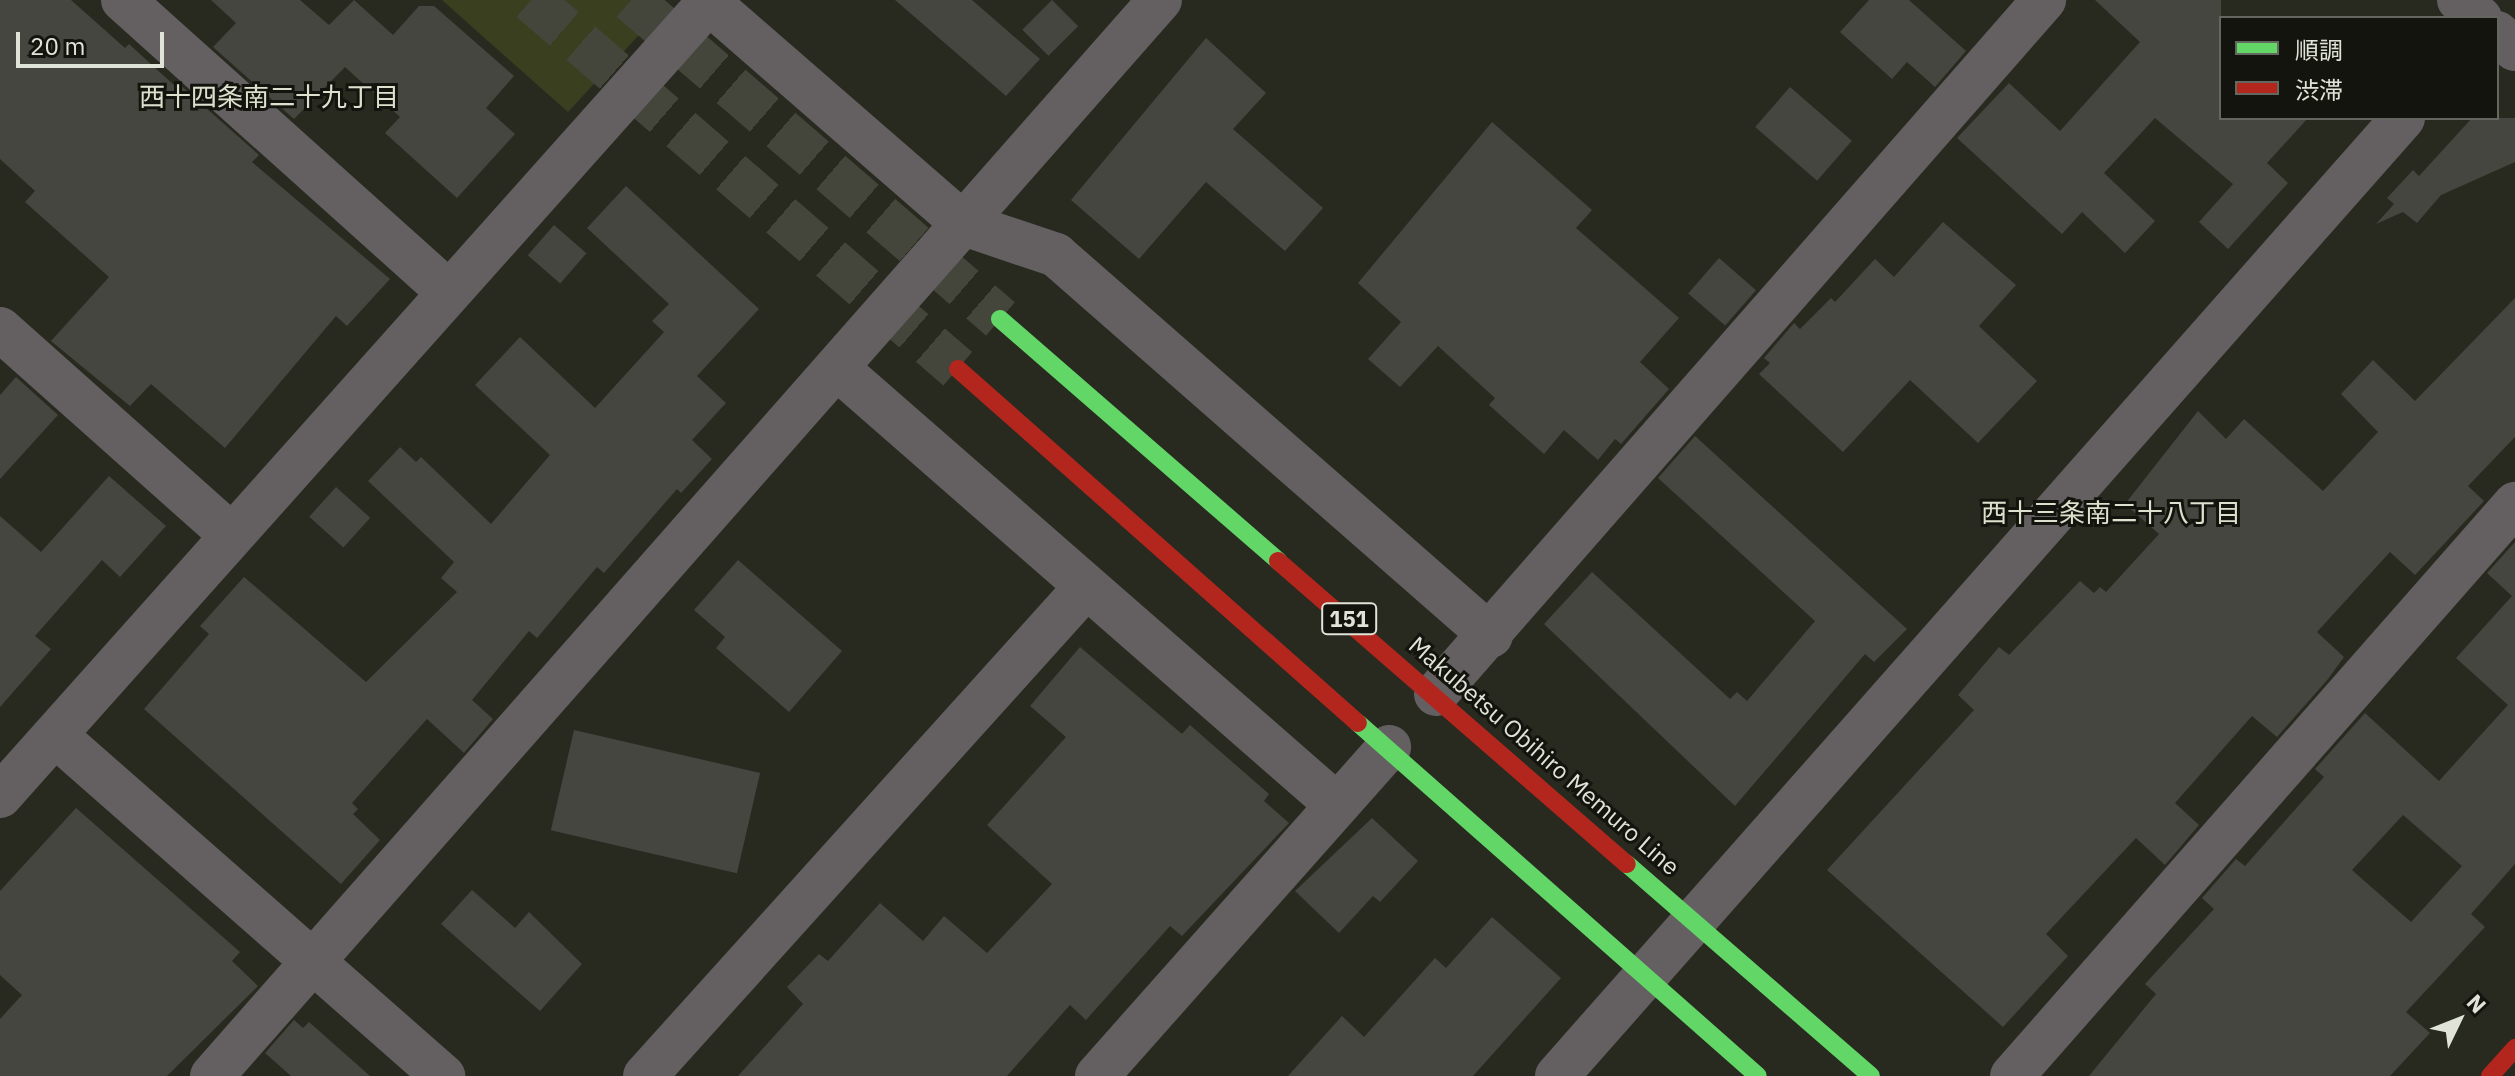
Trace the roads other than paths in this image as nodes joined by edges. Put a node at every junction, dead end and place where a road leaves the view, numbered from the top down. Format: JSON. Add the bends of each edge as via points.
{"nodes":[{"id":1,"x":123,"y":0,"type":"edge"},
{"id":2,"x":1160,"y":0,"type":"edge"},
{"id":3,"x":2044,"y":0,"type":"edge"},
{"id":4,"x":2459,"y":0,"type":"edge"},
{"id":5,"x":2508,"y":0,"type":"edge"},
{"id":6,"x":708,"y":1,"type":"edge"},
{"id":7,"x":2478,"y":16,"type":"edge"},
{"id":8,"x":2493,"y":16,"type":"edge"},
{"id":9,"x":2499,"y":35,"type":"edge"},
{"id":10,"x":2515,"y":49,"type":"edge"},
{"id":11,"x":2401,"y":120,"type":"edge"},
{"id":12,"x":964,"y":224,"type":"junction"},
{"id":13,"x":449,"y":292,"type":"junction"},
{"id":14,"x":1000,"y":319,"type":"tunnel mouth"},
{"id":15,"x":0,"y":329,"type":"edge"},
{"id":16,"x":838,"y":369,"type":"junction"},
{"id":17,"x":958,"y":369,"type":"tunnel mouth"},
{"id":18,"x":2515,"y":504,"type":"edge"},
{"id":19,"x":230,"y":534,"type":"junction"},
{"id":20,"x":1085,"y":588,"type":"junction"},
{"id":21,"x":1491,"y":636,"type":"junction"},
{"id":22,"x":1436,"y":694,"type":"junction"},
{"id":23,"x":55,"y":735,"type":"junction"},
{"id":24,"x":1389,"y":747,"type":"junction"},
{"id":25,"x":0,"y":796,"type":"edge"},
{"id":26,"x":1337,"y":805,"type":"junction"},
{"id":27,"x":1695,"y":921,"type":"junction"},
{"id":28,"x":312,"y":963,"type":"junction"},
{"id":29,"x":1647,"y":975,"type":"junction"},
{"id":30,"x":2515,"y":1048,"type":"edge"},
{"id":31,"x":212,"y":1076,"type":"edge"},
{"id":32,"x":443,"y":1076,"type":"edge"},
{"id":33,"x":645,"y":1076,"type":"edge"},
{"id":34,"x":1097,"y":1076,"type":"edge"},
{"id":35,"x":1557,"y":1076,"type":"edge"},
{"id":36,"x":1758,"y":1076,"type":"edge"},
{"id":37,"x":1871,"y":1076,"type":"edge"},
{"id":38,"x":2012,"y":1076,"type":"edge"},
{"id":39,"x":2490,"y":1076,"type":"edge"}],
"edges":[{"from":1,"to":13,"type":"street"},
{"from":2,"to":12,"type":"street"},
{"from":3,"to":21,"type":"street"},
{"from":4,"to":7,"type":"street"},
{"from":5,"to":8,"type":"street"},
{"from":6,"to":12,"type":"street"},
{"from":6,"to":13,"type":"street"},
{"from":9,"to":10,"type":"street"},
{"from":11,"to":27,"type":"street"},
{"from":12,"to":16,"type":"street"},
{"from":12,"to":21,"type":"street","via":[[1056,255]]},
{"from":13,"to":19,"type":"street"},
{"from":14,"to":22,"type":"main road","name":"Makubetsu Obihiro Memuro Line","number":"151"},
{"from":15,"to":19,"type":"street"},
{"from":16,"to":20,"type":"street"},
{"from":16,"to":28,"type":"street"},
{"from":17,"to":24,"type":"main road"},
{"from":18,"to":38,"type":"street"},
{"from":19,"to":23,"type":"street"},
{"from":20,"to":26,"type":"street"},
{"from":20,"to":33,"type":"street"},
{"from":21,"to":22,"type":"street"},
{"from":22,"to":27,"type":"main road","name":"Makubetsu Obihiro Memuro Line","number":"151"},
{"from":23,"to":25,"type":"street"},
{"from":23,"to":28,"type":"street"},
{"from":24,"to":26,"type":"street"},
{"from":24,"to":29,"type":"main road"},
{"from":26,"to":34,"type":"street"},
{"from":27,"to":29,"type":"street"},
{"from":27,"to":37,"type":"main road","name":"Makubetsu Obihiro Memuro Line","number":"151"},
{"from":28,"to":31,"type":"street"},
{"from":28,"to":32,"type":"street"},
{"from":29,"to":35,"type":"street"},
{"from":29,"to":36,"type":"main road"},
{"from":30,"to":39,"type":"main road"}]}
